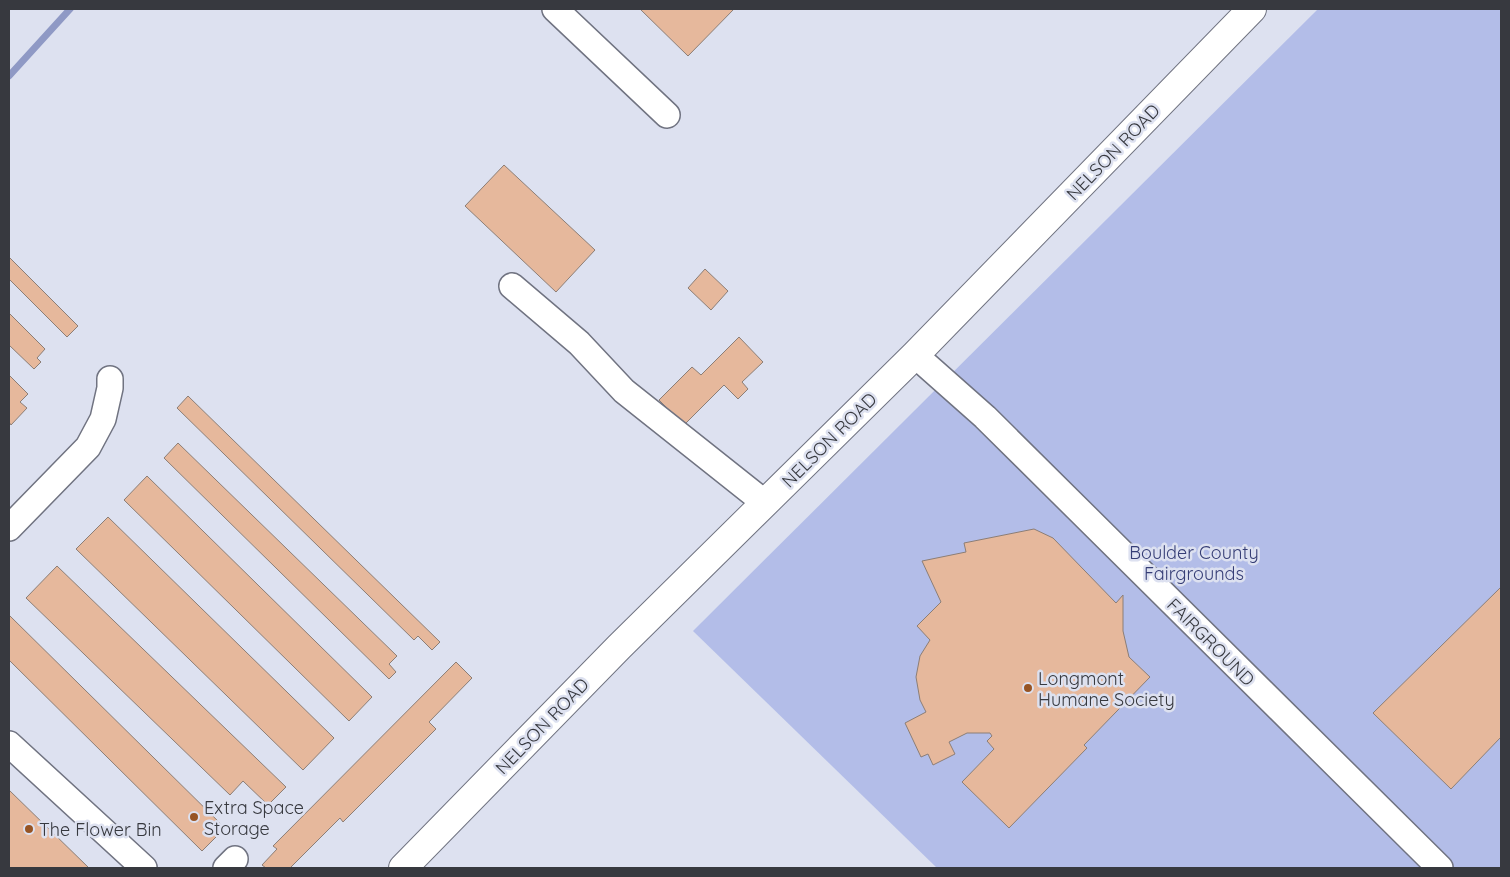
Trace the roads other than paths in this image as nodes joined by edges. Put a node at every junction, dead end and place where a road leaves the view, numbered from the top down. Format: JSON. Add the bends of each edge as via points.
{"nodes":[{"id":1,"x":555,"y":9,"type":"edge"},
{"id":2,"x":1252,"y":9,"type":"edge"},
{"id":3,"x":667,"y":115,"type":"dead end"},
{"id":4,"x":512,"y":286,"type":"dead end"},
{"id":5,"x":915,"y":355,"type":"junction"},
{"id":6,"x":110,"y":379,"type":"dead end"},
{"id":7,"x":765,"y":503,"type":"junction"},
{"id":8,"x":9,"y":528,"type":"edge"},
{"id":9,"x":9,"y":744,"type":"edge"},
{"id":10,"x":144,"y":868,"type":"edge"},
{"id":11,"x":402,"y":868,"type":"edge"},
{"id":12,"x":1440,"y":868,"type":"edge"}],
"edges":[{"from":1,"to":3,"type":"street"},
{"from":2,"to":5,"type":"main road","name":"NELSON ROAD"},
{"from":4,"to":7,"type":"street","via":[[579,343],[624,391]]},
{"from":5,"to":7,"type":"main road","name":"NELSON ROAD"},
{"from":5,"to":12,"type":"street","name":"FAIRGROUND","via":[[985,417]]},
{"from":6,"to":8,"type":"street","via":[[103,419],[88,447]]},
{"from":7,"to":11,"type":"main road","name":"NELSON ROAD"},
{"from":9,"to":10,"type":"street"}]}
